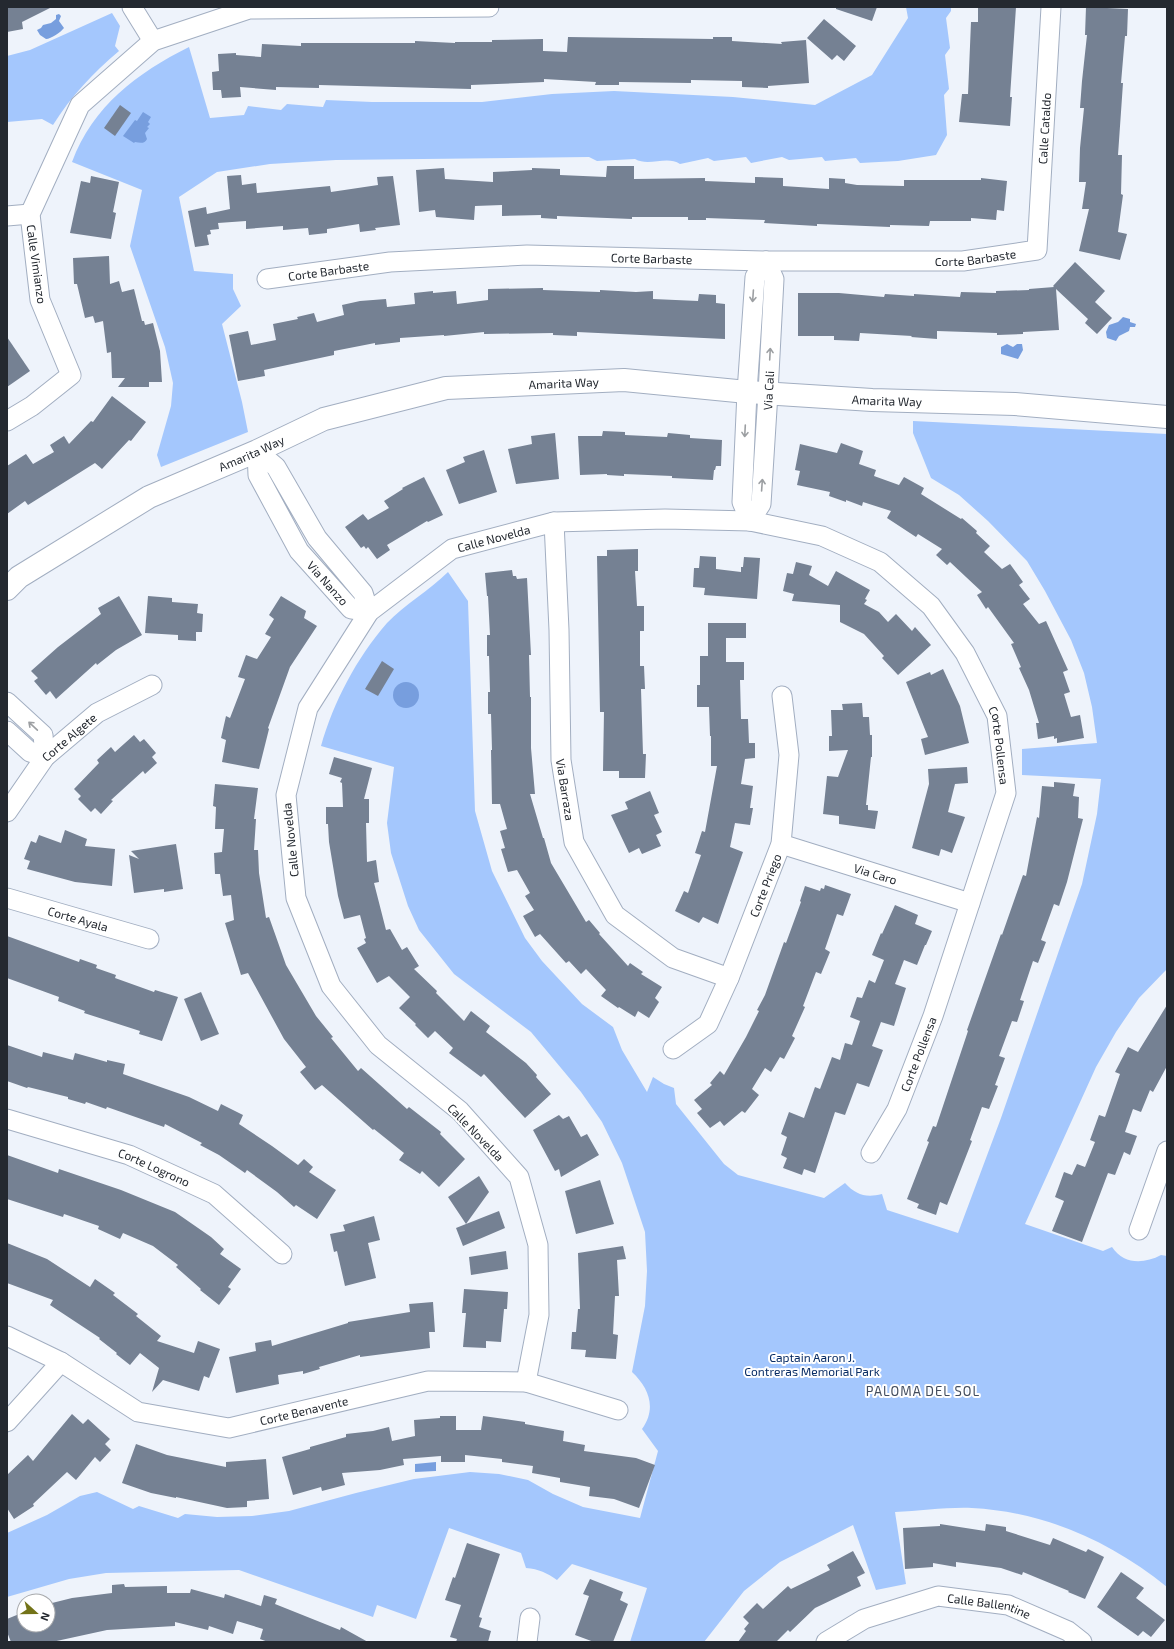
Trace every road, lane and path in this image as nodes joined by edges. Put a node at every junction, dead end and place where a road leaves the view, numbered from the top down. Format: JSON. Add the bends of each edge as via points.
{"nodes":[{"id":1,"x":132,"y":7,"type":"edge"},
{"id":2,"x":349,"y":7,"type":"edge"},
{"id":3,"x":489,"y":7,"type":"edge"},
{"id":4,"x":1051,"y":7,"type":"edge"},
{"id":5,"x":153,"y":41,"type":"junction"},
{"id":6,"x":30,"y":214,"type":"junction"},
{"id":7,"x":7,"y":216,"type":"edge"},
{"id":8,"x":1037,"y":250,"type":"joint"},
{"id":9,"x":766,"y":261,"type":"junction"},
{"id":10,"x":266,"y":279,"type":"dead end"},
{"id":11,"x":747,"y":392,"type":"junction"},
{"id":12,"x":768,"y":393,"type":"junction"},
{"id":13,"x":1167,"y":417,"type":"edge"},
{"id":14,"x":7,"y":422,"type":"edge"},
{"id":15,"x":257,"y":451,"type":"junction"},
{"id":16,"x":750,"y":521,"type":"junction"},
{"id":17,"x":554,"y":522,"type":"junction"},
{"id":18,"x":7,"y":589,"type":"edge"},
{"id":19,"x":369,"y":612,"type":"junction"},
{"id":20,"x":152,"y":685,"type":"dead end"},
{"id":21,"x":782,"y":696,"type":"dead end"},
{"id":22,"x":7,"y":702,"type":"edge"},
{"id":23,"x":7,"y":731,"type":"edge"},
{"id":24,"x":45,"y":757,"type":"junction"},
{"id":25,"x":7,"y":812,"type":"edge"},
{"id":26,"x":781,"y":844,"type":"junction"},
{"id":27,"x":7,"y":898,"type":"edge"},
{"id":28,"x":970,"y":903,"type":"junction"},
{"id":29,"x":149,"y":939,"type":"dead end"},
{"id":30,"x":728,"y":978,"type":"junction"},
{"id":31,"x":673,"y":1049,"type":"dead end"},
{"id":32,"x":7,"y":1119,"type":"edge"},
{"id":33,"x":1167,"y":1151,"type":"edge"},
{"id":34,"x":872,"y":1153,"type":"dead end"},
{"id":35,"x":1139,"y":1230,"type":"dead end"},
{"id":36,"x":282,"y":1254,"type":"dead end"},
{"id":37,"x":7,"y":1336,"type":"edge"},
{"id":38,"x":61,"y":1362,"type":"junction"},
{"id":39,"x":526,"y":1382,"type":"junction"},
{"id":40,"x":618,"y":1410,"type":"dead end"},
{"id":41,"x":7,"y":1422,"type":"edge"},
{"id":42,"x":530,"y":1618,"type":"dead end"},
{"id":43,"x":527,"y":1642,"type":"edge"},
{"id":44,"x":826,"y":1642,"type":"edge"},
{"id":45,"x":1082,"y":1642,"type":"edge"}],
"edges":[{"from":1,"to":5,"type":"street"},
{"from":2,"to":3,"type":"street"},
{"from":2,"to":5,"type":"street","via":[[249,9]]},
{"from":4,"to":8,"type":"street","name":"Calle Cataldo"},
{"from":5,"to":6,"type":"street","name":"Calle Vimianzo","via":[[80,105]]},
{"from":6,"to":7,"type":"street"},
{"from":6,"to":14,"type":"street","name":"Calle Vimianzo","via":[[40,300],[71,375]]},
{"from":8,"to":9,"type":"street","name":"Corte Barbaste","via":[[963,261]]},
{"from":9,"to":10,"type":"street","name":"Corte Barbaste","via":[[527,255],[390,262]]},
{"from":9,"to":11,"type":"street","name":"Via Cali","one_way":true,"via":[[754,277]]},
{"from":12,"to":9,"type":"street","name":"Via Cali","one_way":true,"via":[[774,279]]},
{"from":11,"to":12,"type":"street","name":"Amarita Way"},
{"from":11,"to":15,"type":"street","name":"Amarita Way","via":[[624,380],[446,388],[324,418]]},
{"from":11,"to":16,"type":"street","name":"Via Cali","one_way":true,"via":[[742,502]]},
{"from":12,"to":13,"type":"street","name":"Amarita Way","via":[[872,400],[1015,404]]},
{"from":16,"to":12,"type":"street","name":"Via Cali","one_way":true,"via":[[761,504]]},
{"from":15,"to":18,"type":"street","name":"Amarita Way","via":[[149,497],[18,578]]},
{"from":15,"to":19,"type":"street","name":"Via Nanzo","via":[[258,475],[299,551],[351,609]]},
{"from":16,"to":17,"type":"street","name":"Calle Novelda","via":[[664,519]]},
{"from":16,"to":28,"type":"street","name":"Corte Pollensa","via":[[822,536],[880,562],[931,606],[965,653],[997,716],[1006,793]]},
{"from":17,"to":19,"type":"street","name":"Calle Novelda","via":[[452,549]]},
{"from":17,"to":30,"type":"street","name":"Via Barraza","via":[[559,630],[560,760],[574,842],[615,915],[673,958]]},
{"from":19,"to":39,"type":"street","name":"Calle Novelda","via":[[306,715],[286,795],[296,898],[331,986],[378,1045],[460,1111],[519,1177],[538,1245],[539,1315]]},
{"from":20,"to":24,"type":"street","name":"Corte Algete","via":[[97,713]]},
{"from":21,"to":26,"type":"street","name":"Corte Priego","via":[[789,755]]},
{"from":24,"to":22,"type":"street","one_way":true,"via":[[43,735]]},
{"from":23,"to":24,"type":"street","via":[[30,752]]},
{"from":24,"to":25,"type":"street","name":"Corte Algete"},
{"from":26,"to":28,"type":"street","name":"Via Caro"},
{"from":26,"to":30,"type":"street","name":"Corte Priego"},
{"from":27,"to":29,"type":"street","name":"Corte Ayala"},
{"from":28,"to":34,"type":"street","name":"Corte Pollensa","via":[[933,1016],[897,1109]]},
{"from":30,"to":31,"type":"street","name":"Corte Priego","via":[[708,1024]]},
{"from":32,"to":36,"type":"street","name":"Corte Logrono","via":[[129,1155],[214,1194]]},
{"from":33,"to":35,"type":"street"},
{"from":37,"to":38,"type":"street","name":"Corte Benavente"},
{"from":38,"to":39,"type":"street","name":"Corte Benavente","via":[[138,1412],[229,1428],[428,1381]]},
{"from":38,"to":41,"type":"street"},
{"from":39,"to":40,"type":"street","name":"Corte Benavente"},
{"from":42,"to":43,"type":"street"},
{"from":44,"to":45,"type":"street","name":"Calle Ballentine","via":[[864,1619],[938,1596],[1008,1605],[1068,1631]]}]}
